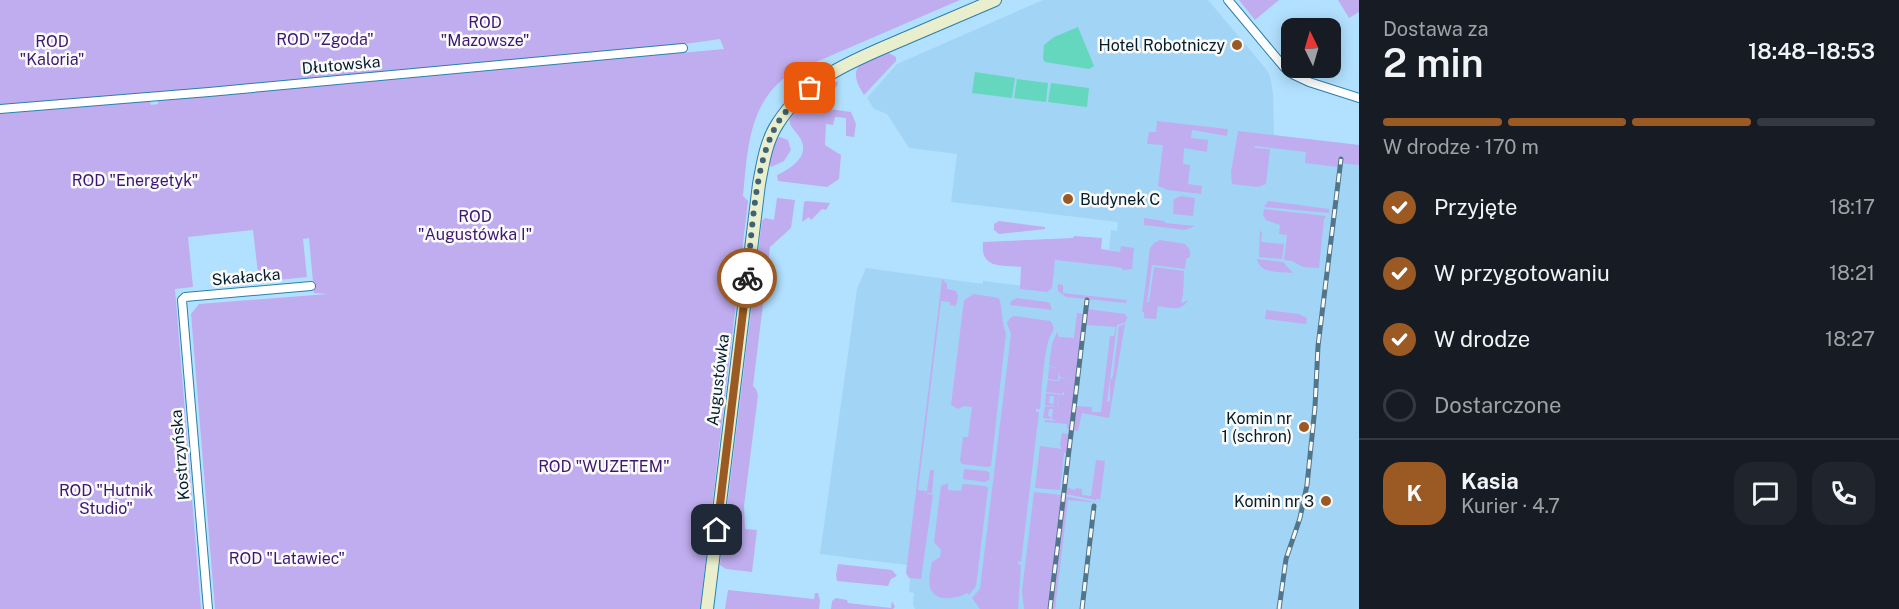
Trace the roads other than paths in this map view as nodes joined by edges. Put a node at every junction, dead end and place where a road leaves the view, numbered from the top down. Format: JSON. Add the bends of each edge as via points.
{"nodes":[{"id":1,"x":995,"y":0,"type":"edge"},
{"id":2,"x":1228,"y":0,"type":"edge"},
{"id":3,"x":683,"y":48,"type":"dead end"},
{"id":4,"x":1359,"y":99,"type":"edge"},
{"id":5,"x":0,"y":109,"type":"edge"},
{"id":6,"x":312,"y":286,"type":"dead end"},
{"id":7,"x":183,"y":298,"type":"joint"},
{"id":8,"x":208,"y":609,"type":"edge"},
{"id":9,"x":707,"y":609,"type":"edge"}],
"edges":[{"from":1,"to":9,"type":"street","name":"Augustówka","via":[[862,57],[821,79],[788,110],[772,133],[759,183]]},
{"from":2,"to":4,"type":"street","via":[[1294,75]]},
{"from":3,"to":5,"type":"street","name":"Dłutowska"},
{"from":6,"to":7,"type":"street","name":"Skałacka"},
{"from":7,"to":8,"type":"street","name":"Kostrzyńska"}]}
